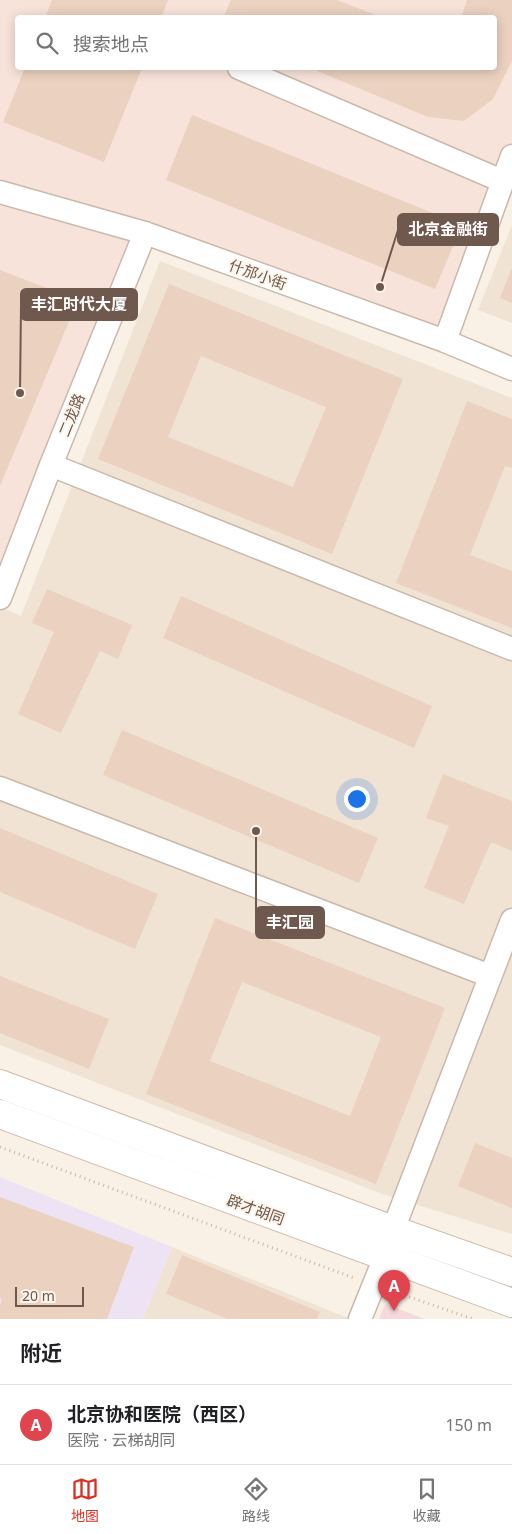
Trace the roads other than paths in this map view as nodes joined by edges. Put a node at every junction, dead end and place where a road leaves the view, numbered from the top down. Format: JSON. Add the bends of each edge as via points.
{"nodes":[{"id":1,"x":244,"y":70,"type":"edge"},
{"id":2,"x":512,"y":156,"type":"edge"},
{"id":3,"x":502,"y":181,"type":"junction"},
{"id":4,"x":0,"y":192,"type":"edge"},
{"id":5,"x":145,"y":233,"type":"junction"},
{"id":6,"x":444,"y":341,"type":"junction"},
{"id":7,"x":512,"y":368,"type":"edge"},
{"id":8,"x":51,"y":465,"type":"junction"},
{"id":9,"x":2,"y":586,"type":"edge"},
{"id":10,"x":512,"y":649,"type":"edge"},
{"id":11,"x":0,"y":788,"type":"edge"},
{"id":12,"x":512,"y":920,"type":"edge"},
{"id":13,"x":490,"y":976,"type":"junction"},
{"id":14,"x":0,"y":1084,"type":"edge"},
{"id":15,"x":0,"y":1114,"type":"edge"},
{"id":16,"x":393,"y":1230,"type":"junction"},
{"id":17,"x":385,"y":1257,"type":"junction"},
{"id":18,"x":512,"y":1272,"type":"edge"},
{"id":19,"x":512,"y":1303,"type":"edge"},
{"id":20,"x":360,"y":1319,"type":"edge"}],
"edges":[{"from":1,"to":3,"type":"street"},
{"from":2,"to":3,"type":"street"},
{"from":3,"to":6,"type":"street"},
{"from":4,"to":5,"type":"street","name":"什邡小街"},
{"from":5,"to":6,"type":"street","name":"什邡小街"},
{"from":5,"to":8,"type":"street","name":"二龙路"},
{"from":6,"to":7,"type":"street","name":"什邡小街"},
{"from":8,"to":9,"type":"street","name":"二龙路"},
{"from":8,"to":10,"type":"street"},
{"from":11,"to":13,"type":"street"},
{"from":12,"to":13,"type":"street"},
{"from":13,"to":16,"type":"street"},
{"from":14,"to":16,"type":"main road","name":"辟才胡同"},
{"from":15,"to":17,"type":"main road","name":"辟才胡同"},
{"from":16,"to":18,"type":"main road","name":"辟才胡同"},
{"from":17,"to":19,"type":"main road","name":"辟才胡同"},
{"from":17,"to":20,"type":"street"}]}
